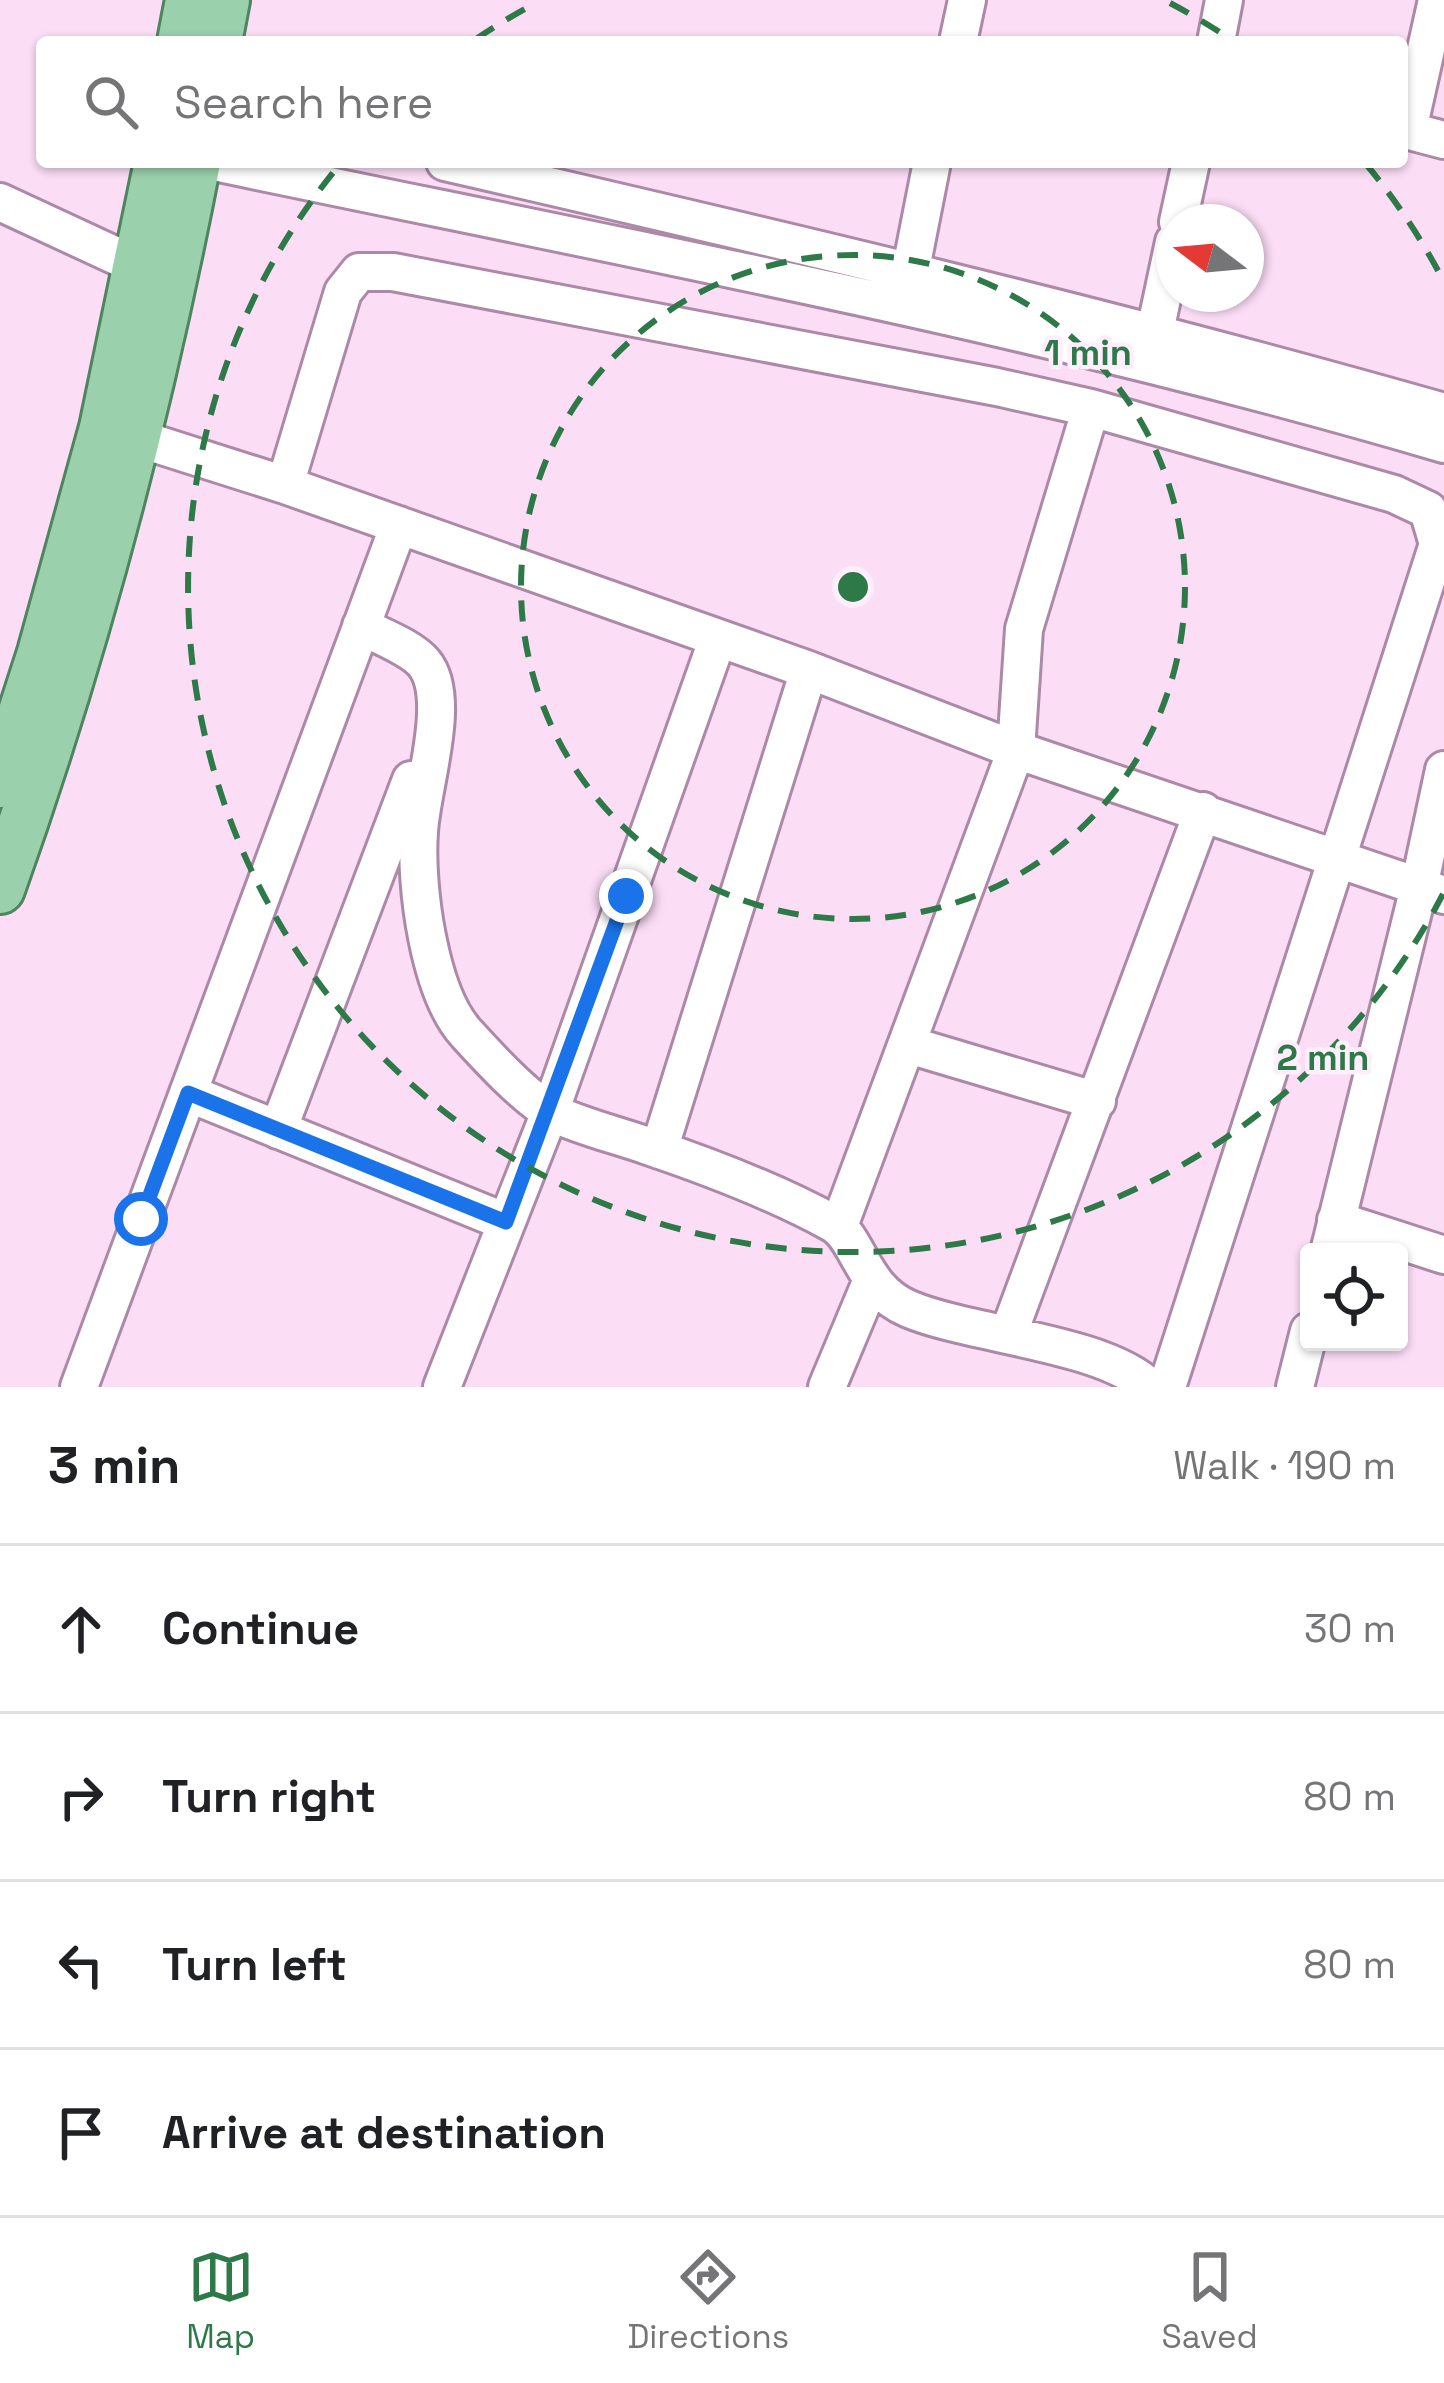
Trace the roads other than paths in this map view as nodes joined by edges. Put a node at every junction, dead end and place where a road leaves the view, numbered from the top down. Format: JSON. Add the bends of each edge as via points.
{"nodes":[{"id":1,"x":190,"y":0,"type":"edge"},
{"id":2,"x":226,"y":0,"type":"edge"},
{"id":3,"x":967,"y":0,"type":"edge"},
{"id":4,"x":1224,"y":0,"type":"edge"},
{"id":5,"x":1437,"y":0,"type":"edge"},
{"id":6,"x":183,"y":36,"type":"edge"},
{"id":7,"x":218,"y":36,"type":"edge"},
{"id":8,"x":959,"y":36,"type":"edge"},
{"id":9,"x":1217,"y":36,"type":"edge"},
{"id":10,"x":1408,"y":118,"type":"edge"},
{"id":11,"x":1408,"y":131,"type":"edge"},
{"id":12,"x":1444,"y":140,"type":"edge"},
{"id":13,"x":158,"y":168,"type":"edge"},
{"id":14,"x":195,"y":168,"type":"edge"},
{"id":15,"x":243,"y":168,"type":"edge"},
{"id":16,"x":472,"y":168,"type":"edge"},
{"id":17,"x":931,"y":168,"type":"edge"},
{"id":18,"x":1190,"y":168,"type":"edge"},
{"id":19,"x":0,"y":202,"type":"edge"},
{"id":20,"x":1182,"y":204,"type":"edge"},
{"id":21,"x":139,"y":266,"type":"junction"},
{"id":22,"x":910,"y":269,"type":"junction"},
{"id":23,"x":904,"y":307,"type":"junction"},
{"id":24,"x":1159,"y":312,"type":"edge"},
{"id":25,"x":1152,"y":348,"type":"junction"},
{"id":26,"x":1091,"y":409,"type":"junction"},
{"id":27,"x":1444,"y":412,"type":"edge"},
{"id":28,"x":137,"y":438,"type":"junction"},
{"id":29,"x":1444,"y":444,"type":"edge"},
{"id":30,"x":285,"y":485,"type":"junction"},
{"id":31,"x":399,"y":525,"type":"junction"},
{"id":32,"x":362,"y":626,"type":"junction"},
{"id":33,"x":718,"y":638,"type":"junction"},
{"id":34,"x":809,"y":670,"type":"junction"},
{"id":35,"x":436,"y":716,"type":"junction"},
{"id":36,"x":1016,"y":750,"type":"junction"},
{"id":37,"x":1444,"y":770,"type":"edge"},
{"id":38,"x":0,"y":783,"type":"edge"},
{"id":39,"x":1203,"y":811,"type":"junction"},
{"id":40,"x":1340,"y":860,"type":"junction"},
{"id":41,"x":0,"y":889,"type":"edge"},
{"id":42,"x":1432,"y":891,"type":"edge"},
{"id":43,"x":909,"y":1045,"type":"junction"},
{"id":44,"x":188,"y":1093,"type":"junction"},
{"id":45,"x":1097,"y":1101,"type":"junction"},
{"id":46,"x":550,"y":1112,"type":"junction"},
{"id":47,"x":278,"y":1130,"type":"junction"},
{"id":48,"x":659,"y":1150,"type":"junction"},
{"id":49,"x":506,"y":1222,"type":"junction"},
{"id":50,"x":839,"y":1226,"type":"junction"},
{"id":51,"x":1333,"y":1236,"type":"edge"},
{"id":52,"x":1444,"y":1255,"type":"edge"},
{"id":53,"x":871,"y":1282,"type":"junction"},
{"id":54,"x":1007,"y":1335,"type":"junction"},
{"id":55,"x":1304,"y":1351,"type":"edge"},
{"id":56,"x":79,"y":1387,"type":"edge"},
{"id":57,"x":442,"y":1387,"type":"edge"},
{"id":58,"x":827,"y":1387,"type":"edge"},
{"id":59,"x":1149,"y":1387,"type":"edge"},
{"id":60,"x":1167,"y":1387,"type":"edge"},
{"id":61,"x":1295,"y":1387,"type":"edge"}],
"edges":[{"from":1,"to":6,"type":"main road"},
{"from":2,"to":7,"type":"main road"},
{"from":3,"to":8,"type":"street"},
{"from":4,"to":9,"type":"street"},
{"from":5,"to":10,"type":"street"},
{"from":11,"to":12,"type":"street"},
{"from":13,"to":21,"type":"main road"},
{"from":14,"to":28,"type":"main road"},
{"from":15,"to":23,"type":"street"},
{"from":16,"to":22,"type":"street"},
{"from":17,"to":22,"type":"street"},
{"from":18,"to":20,"type":"street"},
{"from":19,"to":21,"type":"street"},
{"from":21,"to":38,"type":"main road","via":[[76,537]]},
{"from":22,"to":23,"type":"street"},
{"from":22,"to":25,"type":"street"},
{"from":23,"to":25,"type":"street"},
{"from":24,"to":25,"type":"street"},
{"from":25,"to":27,"type":"street"},
{"from":25,"to":29,"type":"street"},
{"from":26,"to":30,"type":"street","via":[[394,272],[359,272],[343,292]]},
{"from":26,"to":36,"type":"street","via":[[1024,629]]},
{"from":26,"to":40,"type":"street","via":[[1428,510],[1438,544]]},
{"from":28,"to":30,"type":"street"},
{"from":28,"to":41,"type":"main road","via":[[70,683]]},
{"from":30,"to":31,"type":"street"},
{"from":31,"to":32,"type":"street"},
{"from":31,"to":33,"type":"street"},
{"from":32,"to":35,"type":"street","via":[[423,661]]},
{"from":32,"to":44,"type":"street"},
{"from":33,"to":34,"type":"street"},
{"from":33,"to":46,"type":"street"},
{"from":34,"to":36,"type":"street"},
{"from":34,"to":48,"type":"street"},
{"from":35,"to":46,"type":"street","via":[[418,833],[420,895],[440,982],[461,1028]]},
{"from":35,"to":47,"type":"street"},
{"from":36,"to":39,"type":"street"},
{"from":36,"to":43,"type":"street"},
{"from":37,"to":42,"type":"street"},
{"from":39,"to":40,"type":"street"},
{"from":39,"to":45,"type":"street"},
{"from":40,"to":42,"type":"street"},
{"from":40,"to":60,"type":"street"},
{"from":42,"to":51,"type":"street"},
{"from":43,"to":45,"type":"street"},
{"from":43,"to":50,"type":"street"},
{"from":44,"to":47,"type":"street"},
{"from":44,"to":56,"type":"street"},
{"from":45,"to":54,"type":"street"},
{"from":46,"to":48,"type":"street"},
{"from":46,"to":49,"type":"street"},
{"from":47,"to":49,"type":"street"},
{"from":48,"to":50,"type":"street"},
{"from":49,"to":57,"type":"street"},
{"from":50,"to":53,"type":"street"},
{"from":51,"to":52,"type":"street"},
{"from":53,"to":54,"type":"street","via":[[906,1308]]},
{"from":53,"to":58,"type":"street"},
{"from":54,"to":59,"type":"street","via":[[1103,1361]]},
{"from":55,"to":61,"type":"street"}]}
